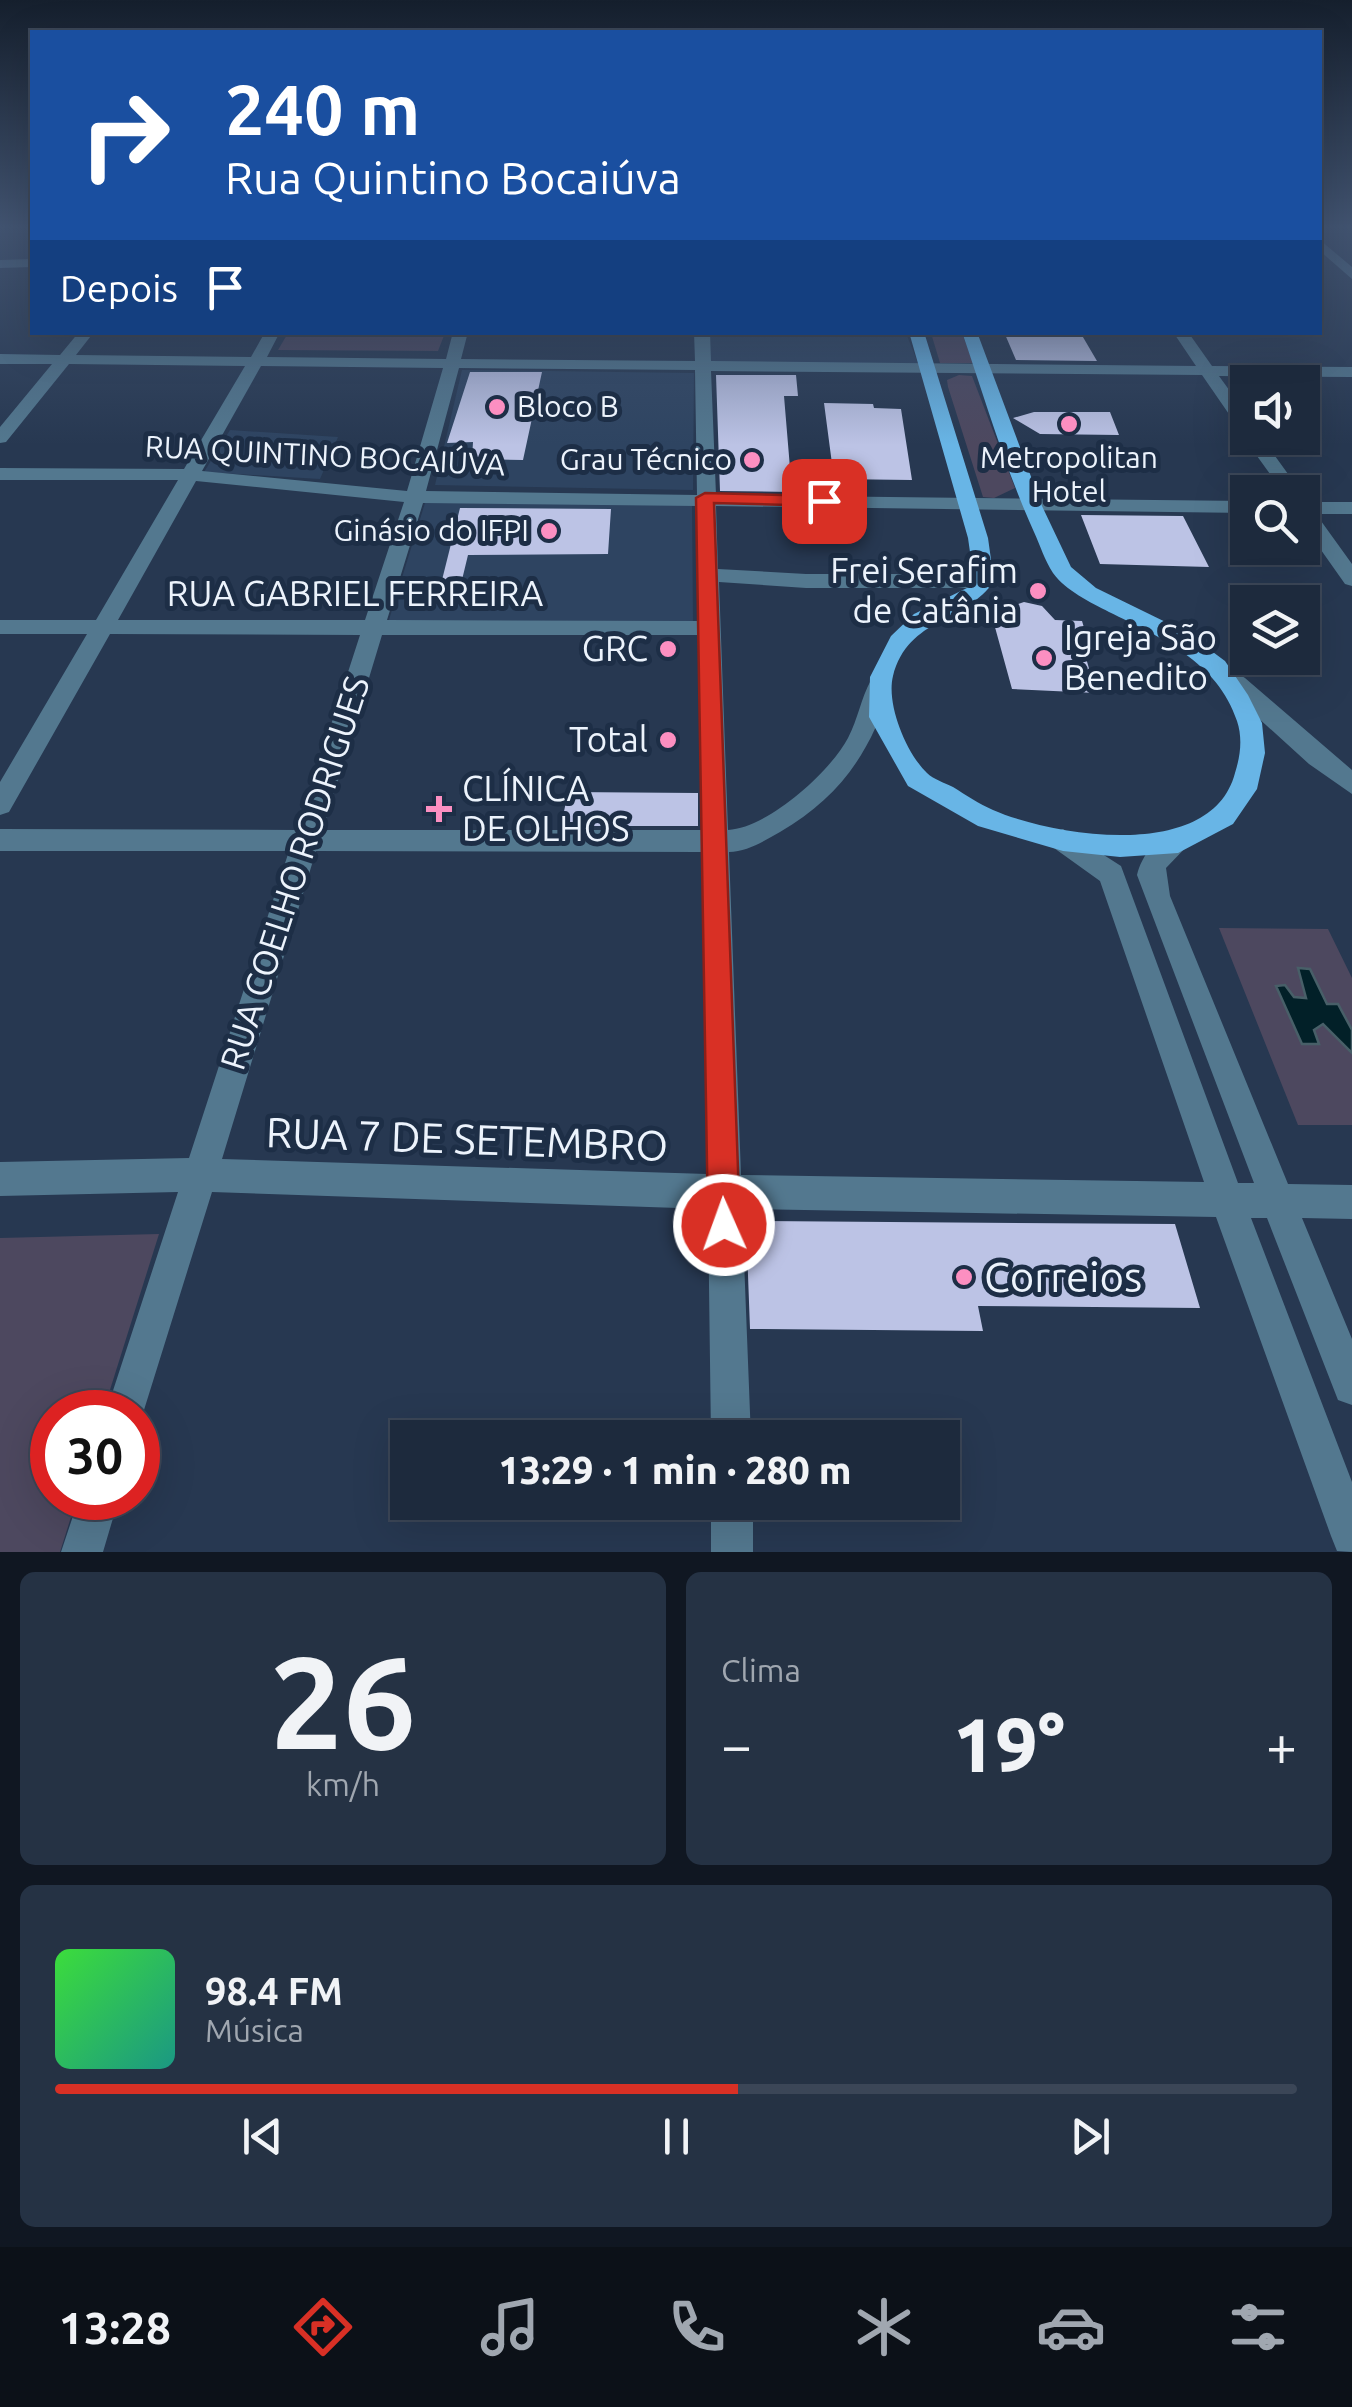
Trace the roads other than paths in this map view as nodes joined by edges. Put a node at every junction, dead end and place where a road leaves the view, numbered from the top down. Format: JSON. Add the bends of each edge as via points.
{"nodes":[{"id":1,"x":85,"y":335,"type":"edge"},
{"id":2,"x":271,"y":335,"type":"edge"},
{"id":3,"x":461,"y":335,"type":"edge"},
{"id":4,"x":702,"y":335,"type":"edge"},
{"id":5,"x":917,"y":335,"type":"edge"},
{"id":6,"x":970,"y":335,"type":"edge"},
{"id":7,"x":1182,"y":335,"type":"edge"},
{"id":8,"x":0,"y":358,"type":"edge"},
{"id":9,"x":64,"y":359,"type":"junction"},
{"id":10,"x":258,"y":360,"type":"junction"},
{"id":11,"x":452,"y":361,"type":"junction"},
{"id":12,"x":703,"y":364,"type":"junction"},
{"id":13,"x":926,"y":369,"type":"junction"},
{"id":14,"x":983,"y":369,"type":"junction"},
{"id":15,"x":1206,"y":370,"type":"junction"},
{"id":16,"x":1352,"y":372,"type":"edge"},
{"id":17,"x":1230,"y":404,"type":"edge"},
{"id":18,"x":0,"y":438,"type":"edge"},
{"id":19,"x":0,"y":474,"type":"edge"},
{"id":20,"x":188,"y":475,"type":"junction"},
{"id":21,"x":416,"y":497,"type":"junction"},
{"id":22,"x":705,"y":498,"type":"junction"},
{"id":23,"x":966,"y":505,"type":"junction"},
{"id":24,"x":1032,"y":506,"type":"junction"},
{"id":25,"x":1230,"y":507,"type":"edge"},
{"id":26,"x":1320,"y":508,"type":"edge"},
{"id":27,"x":1352,"y":508,"type":"edge"},
{"id":28,"x":1320,"y":533,"type":"edge"},
{"id":29,"x":708,"y":575,"type":"junction"},
{"id":30,"x":1352,"y":578,"type":"edge"},
{"id":31,"x":919,"y":580,"type":"junction"},
{"id":32,"x":984,"y":580,"type":"junction"},
{"id":33,"x":922,"y":619,"type":"junction"},
{"id":34,"x":104,"y":625,"type":"junction"},
{"id":35,"x":0,"y":627,"type":"edge"},
{"id":36,"x":374,"y":628,"type":"junction"},
{"id":37,"x":710,"y":628,"type":"junction"},
{"id":38,"x":1217,"y":667,"type":"junction"},
{"id":39,"x":881,"y":676,"type":"junction"},
{"id":40,"x":1352,"y":784,"type":"edge"},
{"id":41,"x":0,"y":805,"type":"edge"},
{"id":42,"x":0,"y":840,"type":"edge"},
{"id":43,"x":1063,"y":840,"type":"junction"},
{"id":44,"x":307,"y":842,"type":"junction"},
{"id":45,"x":1178,"y":842,"type":"junction"},
{"id":46,"x":716,"y":843,"type":"junction"},
{"id":47,"x":1156,"y":998,"type":"junction"},
{"id":48,"x":1200,"y":998,"type":"junction"},
{"id":49,"x":197,"y":1176,"type":"junction"},
{"id":50,"x":0,"y":1179,"type":"edge"},
{"id":51,"x":723,"y":1191,"type":"junction"},
{"id":52,"x":1352,"y":1202,"type":"edge"},
{"id":53,"x":1228,"y":1203,"type":"junction"},
{"id":54,"x":1280,"y":1203,"type":"junction"},
{"id":55,"x":1352,"y":1386,"type":"edge"},
{"id":56,"x":131,"y":1390,"type":"edge"},
{"id":57,"x":730,"y":1420,"type":"edge"},
{"id":58,"x":1340,"y":1466,"type":"edge"},
{"id":59,"x":91,"y":1520,"type":"edge"},
{"id":60,"x":732,"y":1520,"type":"edge"},
{"id":61,"x":1352,"y":1536,"type":"edge"},
{"id":62,"x":82,"y":1552,"type":"edge"},
{"id":63,"x":732,"y":1552,"type":"edge"}],
"edges":[{"from":1,"to":9,"type":"street"},
{"from":2,"to":10,"type":"street"},
{"from":3,"to":11,"type":"street","name":"RUA COELHO RODRIGUES"},
{"from":4,"to":12,"type":"street"},
{"from":5,"to":13,"type":"main road"},
{"from":6,"to":14,"type":"main road"},
{"from":7,"to":15,"type":"street"},
{"from":8,"to":9,"type":"street"},
{"from":9,"to":10,"type":"street"},
{"from":9,"to":18,"type":"street"},
{"from":10,"to":11,"type":"street"},
{"from":10,"to":20,"type":"street"},
{"from":11,"to":12,"type":"street"},
{"from":11,"to":21,"type":"street","name":"RUA COELHO RODRIGUES"},
{"from":12,"to":13,"type":"street"},
{"from":12,"to":22,"type":"street"},
{"from":13,"to":14,"type":"street"},
{"from":13,"to":23,"type":"main road"},
{"from":14,"to":15,"type":"street"},
{"from":14,"to":24,"type":"main road"},
{"from":15,"to":16,"type":"street"},
{"from":15,"to":17,"type":"street"},
{"from":19,"to":20,"type":"street","name":"RUA QUINTINO BOCAIÚVA"},
{"from":20,"to":21,"type":"street","name":"RUA QUINTINO BOCAIÚVA"},
{"from":20,"to":34,"type":"street"},
{"from":21,"to":22,"type":"street","name":"RUA QUINTINO BOCAIÚVA"},
{"from":21,"to":36,"type":"street","name":"RUA COELHO RODRIGUES"},
{"from":22,"to":23,"type":"street","name":"RUA QUINTINO BOCAIÚVA"},
{"from":22,"to":29,"type":"street"},
{"from":23,"to":24,"type":"street","name":"RUA QUINTINO BOCAIÚVA"},
{"from":23,"to":32,"type":"main road"},
{"from":24,"to":25,"type":"street","name":"RUA QUINTINO BOCAIÚVA"},
{"from":24,"to":38,"type":"main road","via":[[1062,571]]},
{"from":26,"to":27,"type":"street"},
{"from":28,"to":30,"type":"street"},
{"from":29,"to":31,"type":"street"},
{"from":29,"to":37,"type":"street"},
{"from":31,"to":32,"type":"street"},
{"from":31,"to":33,"type":"street","via":[[929,602]]},
{"from":32,"to":33,"type":"main road","via":[[976,592]]},
{"from":33,"to":39,"type":"main road","via":[[899,641]]},
{"from":34,"to":35,"type":"street","name":"RUA GABRIEL FERREIRA"},
{"from":34,"to":36,"type":"street","name":"RUA GABRIEL FERREIRA"},
{"from":34,"to":41,"type":"street"},
{"from":36,"to":37,"type":"street","name":"RUA GABRIEL FERREIRA"},
{"from":36,"to":44,"type":"street","name":"RUA COELHO RODRIGUES"},
{"from":37,"to":46,"type":"street"},
{"from":38,"to":40,"type":"street"},
{"from":38,"to":45,"type":"main road","via":[[1250,723],[1253,753],[1244,789],[1224,817]]},
{"from":39,"to":43,"type":"main road","via":[[881,717],[916,779],[986,819]]},
{"from":39,"to":46,"type":"street","via":[[858,742],[820,795],[738,841]]},
{"from":42,"to":44,"type":"street"},
{"from":43,"to":45,"type":"main road","via":[[1120,846]]},
{"from":43,"to":47,"type":"street","via":[[1111,874]]},
{"from":44,"to":46,"type":"street"},
{"from":44,"to":49,"type":"street","name":"RUA COELHO RODRIGUES"},
{"from":45,"to":48,"type":"street","via":[[1154,862],[1151,875]]},
{"from":46,"to":51,"type":"street"},
{"from":47,"to":48,"type":"street"},
{"from":47,"to":53,"type":"street"},
{"from":48,"to":54,"type":"street"},
{"from":49,"to":50,"type":"street","name":"RUA 7 DE SETEMBRO"},
{"from":49,"to":51,"type":"street","name":"RUA 7 DE SETEMBRO"},
{"from":49,"to":56,"type":"street","name":"RUA COELHO RODRIGUES"},
{"from":51,"to":53,"type":"street","name":"RUA 7 DE SETEMBRO"},
{"from":51,"to":57,"type":"street"},
{"from":52,"to":54,"type":"street","name":"RUA 7 DE SETEMBRO"},
{"from":53,"to":54,"type":"street","name":"RUA 7 DE SETEMBRO"},
{"from":53,"to":58,"type":"street"},
{"from":54,"to":55,"type":"street"},
{"from":58,"to":61,"type":"street"},
{"from":59,"to":62,"type":"street"},
{"from":60,"to":63,"type":"street"}]}
